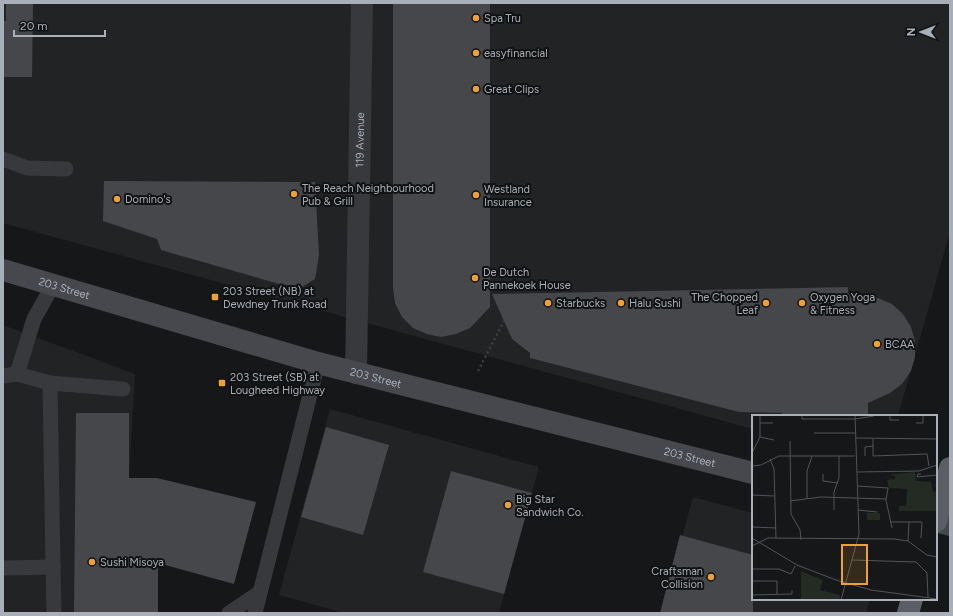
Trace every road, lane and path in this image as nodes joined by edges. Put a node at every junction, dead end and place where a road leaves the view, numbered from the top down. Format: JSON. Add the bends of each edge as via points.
{"nodes":[{"id":1,"x":362,"y":3,"type":"edge"},
{"id":2,"x":3,"y":159,"type":"edge"},
{"id":3,"x":66,"y":169,"type":"dead end"},
{"id":4,"x":3,"y":270,"type":"edge"},
{"id":5,"x":53,"y":285,"type":"junction"},
{"id":6,"x":504,"y":322,"type":"dead end"},
{"id":7,"x":318,"y":363,"type":"junction"},
{"id":8,"x":478,"y":371,"type":"dead end"},
{"id":9,"x":356,"y":373,"type":"junction"},
{"id":10,"x":10,"y":375,"type":"edge"},
{"id":11,"x":50,"y":383,"type":"junction"},
{"id":12,"x":123,"y":389,"type":"dead end"},
{"id":13,"x":950,"y":468,"type":"edge"},
{"id":14,"x":752,"y":473,"type":"edge"},
{"id":15,"x":937,"y":517,"type":"edge"},
{"id":16,"x":937,"y":521,"type":"edge"},
{"id":17,"x":950,"y":525,"type":"edge"},
{"id":18,"x":53,"y":567,"type":"junction"},
{"id":19,"x":3,"y":568,"type":"edge"},
{"id":20,"x":259,"y":593,"type":"junction"},
{"id":21,"x":912,"y":600,"type":"edge"},
{"id":22,"x":54,"y":613,"type":"edge"},
{"id":23,"x":229,"y":613,"type":"edge"},
{"id":24,"x":255,"y":613,"type":"edge"},
{"id":25,"x":908,"y":613,"type":"edge"}],
"edges":[{"from":1,"to":9,"type":"street","name":"119 Avenue"},
{"from":2,"to":3,"type":"lane","via":[[27,168]]},
{"from":4,"to":5,"type":"main road","name":"203 Street"},
{"from":5,"to":7,"type":"main road","name":"203 Street"},
{"from":5,"to":10,"type":"lane","via":[[34,319]]},
{"from":6,"to":8,"type":"path"},
{"from":7,"to":9,"type":"main road","name":"203 Street"},
{"from":7,"to":20,"type":"lane"},
{"from":9,"to":14,"type":"main road","name":"203 Street"},
{"from":10,"to":11,"type":"lane"},
{"from":11,"to":12,"type":"lane"},
{"from":11,"to":18,"type":"lane"},
{"from":13,"to":15,"type":"highway"},
{"from":16,"to":17,"type":"main road"},
{"from":18,"to":19,"type":"lane"},
{"from":18,"to":22,"type":"lane"},
{"from":20,"to":23,"type":"lane"},
{"from":20,"to":24,"type":"lane"},
{"from":21,"to":25,"type":"highway"}]}
